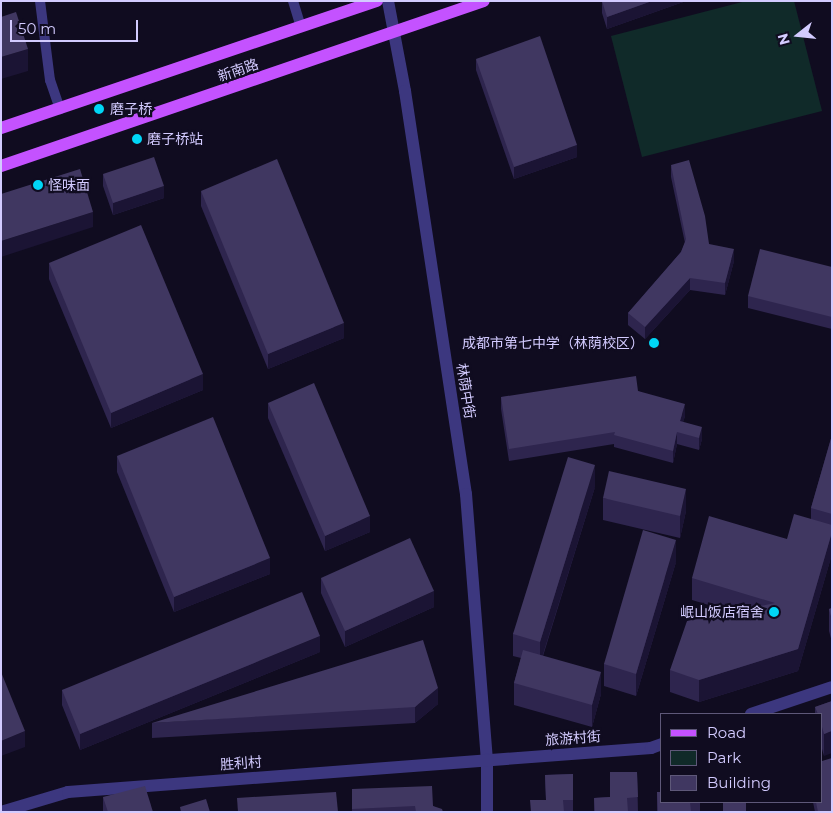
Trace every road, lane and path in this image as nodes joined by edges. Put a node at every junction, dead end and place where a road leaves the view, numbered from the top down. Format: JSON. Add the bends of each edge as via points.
{"nodes":[{"id":1,"x":40,"y":1,"type":"edge"},
{"id":2,"x":293,"y":1,"type":"edge"},
{"id":3,"x":377,"y":1,"type":"edge"},
{"id":4,"x":388,"y":1,"type":"edge"},
{"id":5,"x":484,"y":1,"type":"edge"},
{"id":6,"x":302,"y":27,"type":"junction"},
{"id":7,"x":393,"y":32,"type":"junction"},
{"id":8,"x":60,"y":108,"type":"junction"},
{"id":9,"x":1,"y":128,"type":"edge"},
{"id":10,"x":1,"y":166,"type":"edge"},
{"id":11,"x":832,"y":687,"type":"edge"},
{"id":12,"x":754,"y":713,"type":"edge"},
{"id":13,"x":660,"y":745,"type":"edge"},
{"id":14,"x":487,"y":759,"type":"junction"},
{"id":15,"x":1,"y":812,"type":"edge"},
{"id":16,"x":487,"y":812,"type":"edge"}],
"edges":[{"from":1,"to":8,"type":"lane","via":[[50,80]]},
{"from":2,"to":6,"type":"lane"},
{"from":3,"to":6,"type":"main road","name":"新南路"},
{"from":4,"to":7,"type":"street","name":"林荫中街"},
{"from":5,"to":7,"type":"main road","name":"新南路"},
{"from":6,"to":8,"type":"main road","name":"新南路"},
{"from":7,"to":10,"type":"main road","name":"新南路"},
{"from":7,"to":14,"type":"street","name":"林荫中街","via":[[405,91],[466,494]]},
{"from":8,"to":9,"type":"main road","name":"新南路"},
{"from":11,"to":12,"type":"street"},
{"from":13,"to":14,"type":"street","name":"旅游村街","via":[[651,748]]},
{"from":14,"to":15,"type":"street","name":"胜利村","via":[[68,792]]},
{"from":14,"to":16,"type":"street","name":"林荫中街"}]}
